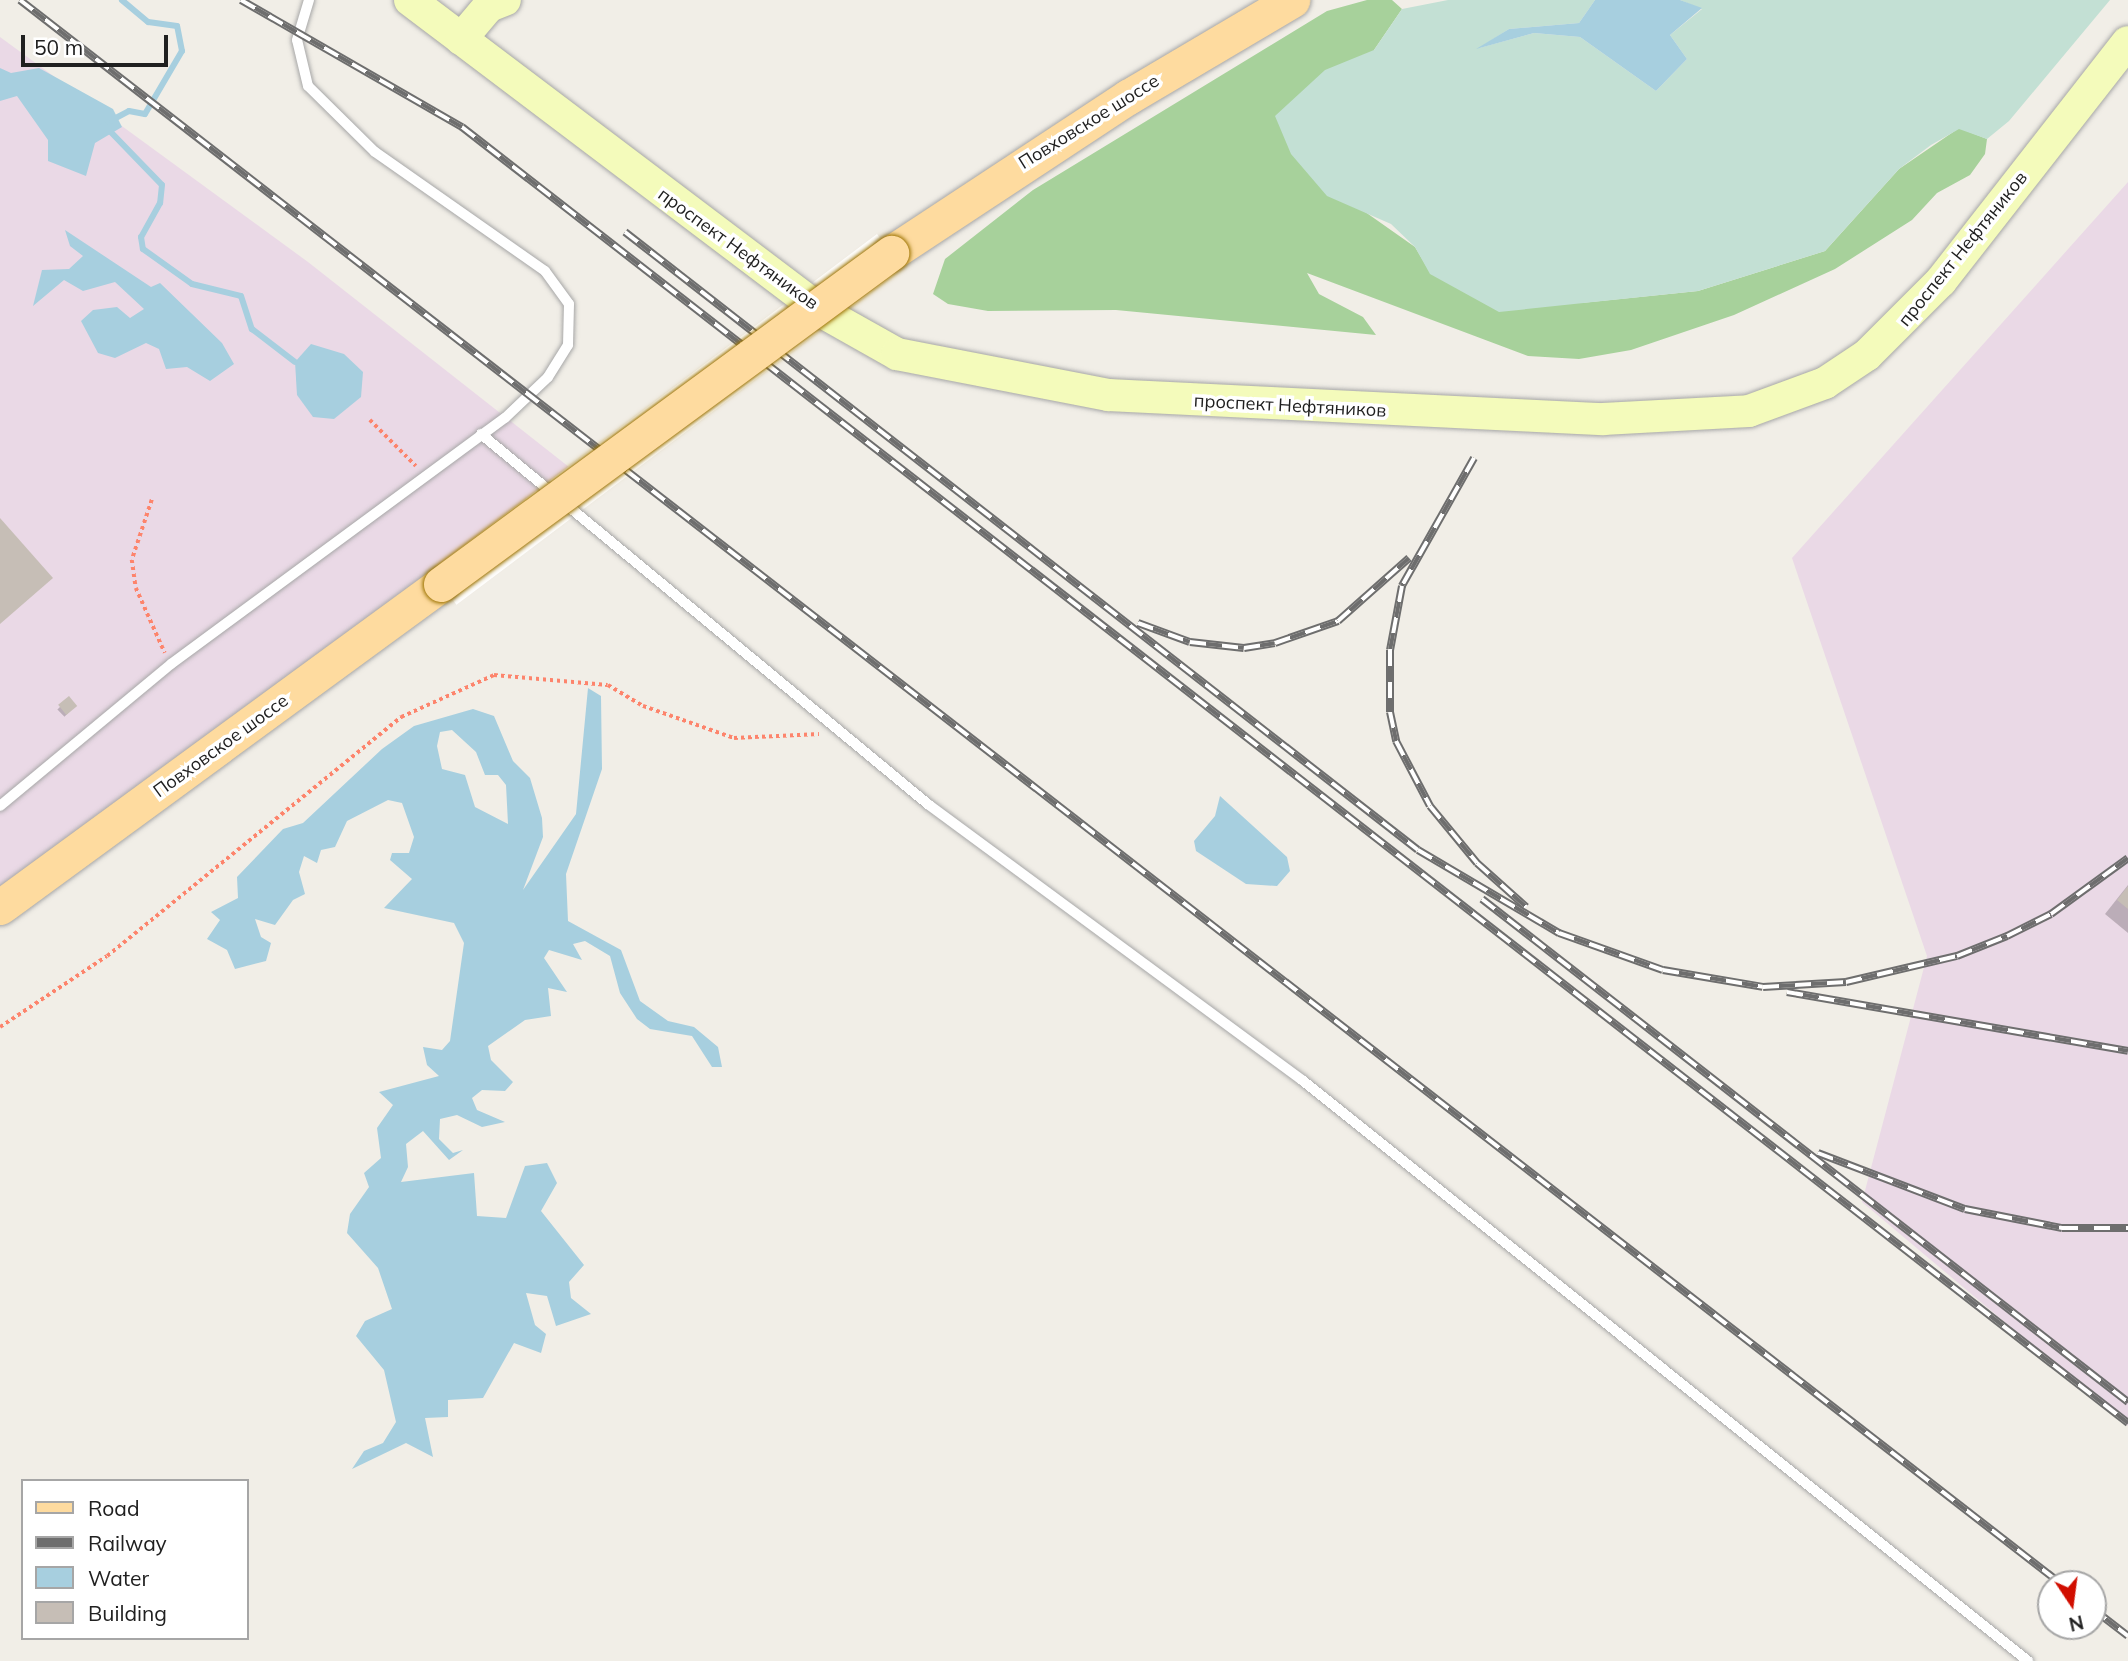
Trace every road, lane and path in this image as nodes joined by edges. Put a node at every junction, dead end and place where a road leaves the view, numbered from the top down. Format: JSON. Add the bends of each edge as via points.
{"nodes":[{"id":1,"x":309,"y":0,"type":"edge"},
{"id":2,"x":410,"y":0,"type":"edge"},
{"id":3,"x":505,"y":0,"type":"edge"},
{"id":4,"x":1292,"y":0,"type":"edge"},
{"id":5,"x":461,"y":39,"type":"junction"},
{"id":6,"x":2128,"y":42,"type":"edge"},
{"id":7,"x":370,"y":420,"type":"dead end"},
{"id":8,"x":481,"y":434,"type":"junction"},
{"id":9,"x":425,"y":475,"type":"junction"},
{"id":10,"x":152,"y":500,"type":"dead end"},
{"id":11,"x":171,"y":664,"type":"junction"},
{"id":12,"x":846,"y":732,"type":"junction"},
{"id":13,"x":0,"y":806,"type":"edge"},
{"id":14,"x":0,"y":907,"type":"edge"},
{"id":15,"x":0,"y":1027,"type":"edge"},
{"id":16,"x":2028,"y":1661,"type":"edge"}],
"edges":[{"from":1,"to":8,"type":"lane","via":[[297,40],[308,86],[375,152],[545,271],[569,304],[568,345],[561,362]]},
{"from":2,"to":5,"type":"main road","name":"проспект Нефтяников"},
{"from":3,"to":5,"type":"main road","via":[[489,6]]},
{"from":4,"to":14,"type":"main road","name":"Повховское шоссе","bridge":true,"via":[[1128,97],[891,253]]},
{"from":5,"to":6,"type":"main road","name":"проспект Нефтяников","via":[[824,313],[868,341],[927,363],[1108,395],[1660,420],[1709,417],[1791,399],[1867,355],[1941,281]]},
{"from":7,"to":9,"type":"path"},
{"from":8,"to":9,"type":"lane"},
{"from":8,"to":12,"type":"lane"},
{"from":9,"to":11,"type":"lane"},
{"from":10,"to":11,"type":"path","via":[[132,560],[136,588]]},
{"from":11,"to":13,"type":"lane"},
{"from":12,"to":15,"type":"path","via":[[734,738],[643,706],[608,685],[494,675],[401,717],[107,956]]},
{"from":12,"to":16,"type":"lane","via":[[929,805],[1302,1080]]}]}
